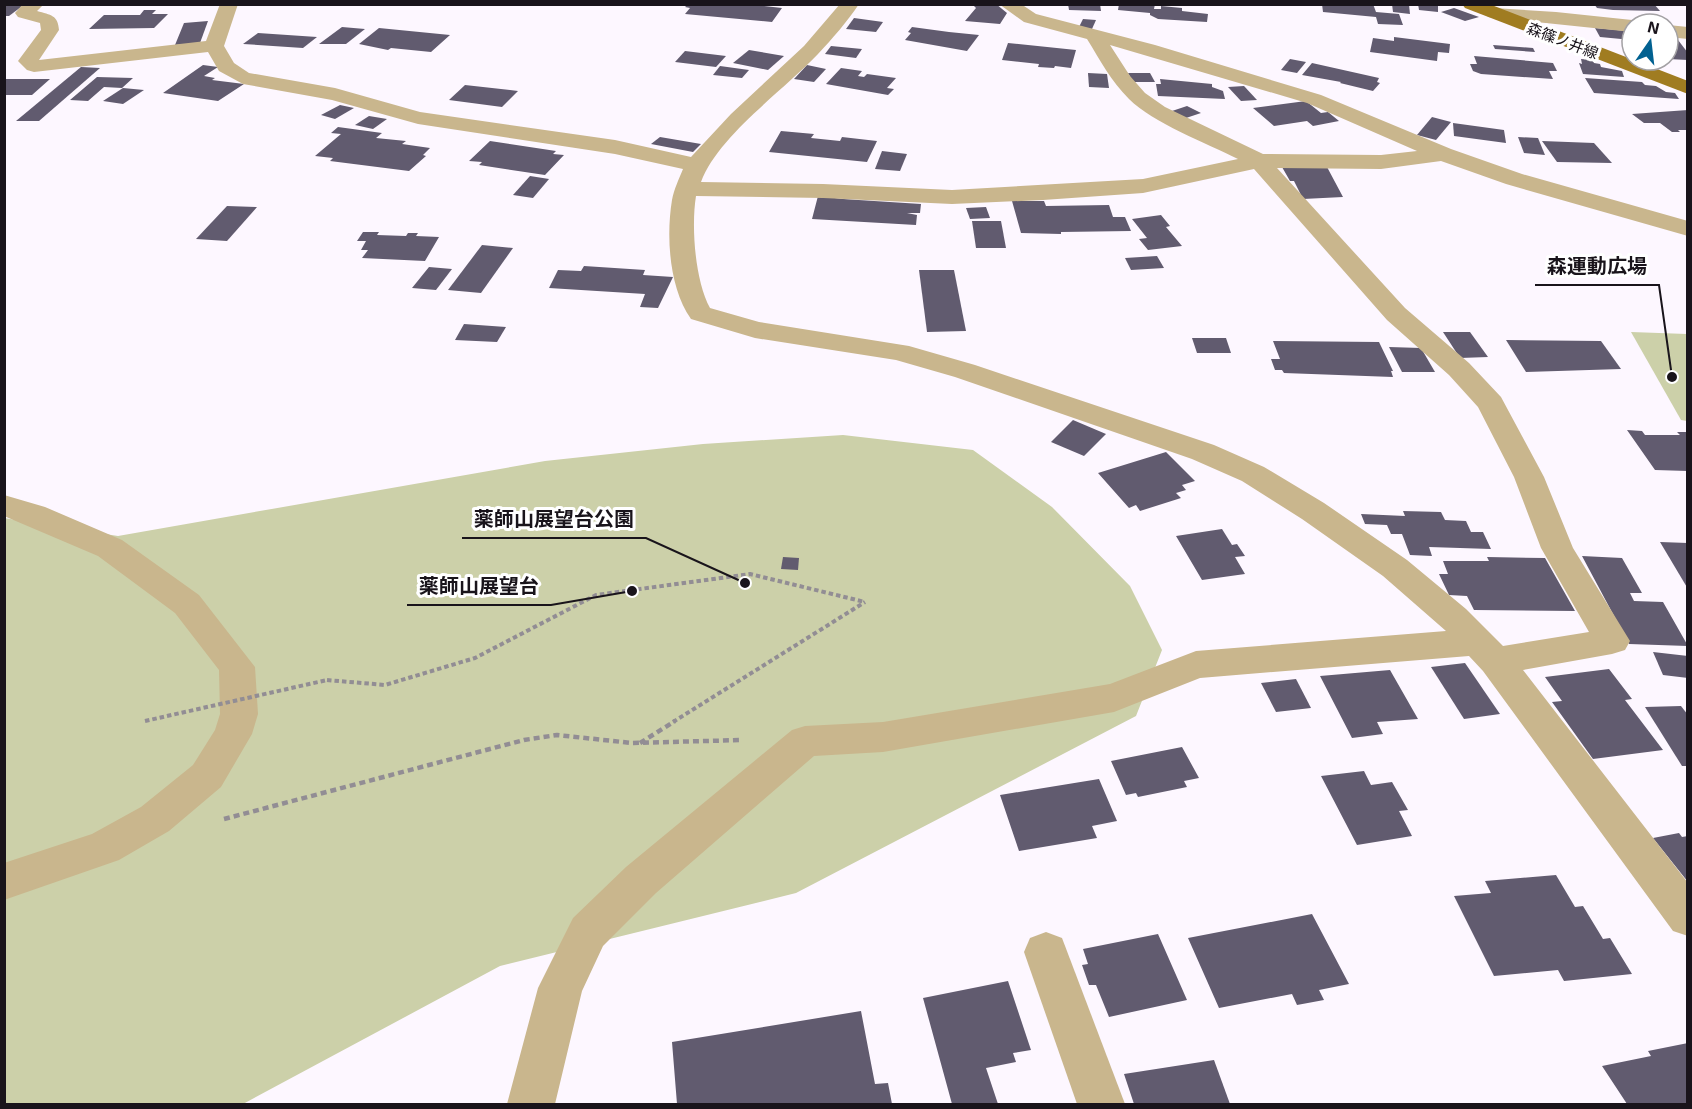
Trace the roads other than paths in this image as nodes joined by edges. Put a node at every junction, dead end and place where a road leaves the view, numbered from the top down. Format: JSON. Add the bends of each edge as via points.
{"nodes":[{"id":1,"x":35,"y":4,"type":"edge"},
{"id":2,"x":229,"y":4,"type":"edge"},
{"id":3,"x":850,"y":4,"type":"edge"},
{"id":4,"x":1008,"y":4,"type":"edge"},
{"id":5,"x":1471,"y":4,"type":"edge"},
{"id":6,"x":1494,"y":13,"type":"junction"},
{"id":7,"x":1620,"y":24,"type":"edge"},
{"id":8,"x":1094,"y":35,"type":"junction"},
{"id":9,"x":214,"y":46,"type":"junction"},
{"id":10,"x":1688,"y":88,"type":"edge"},
{"id":11,"x":1443,"y":154,"type":"junction"},
{"id":12,"x":1259,"y":161,"type":"junction"},
{"id":13,"x":691,"y":177,"type":"junction"},
{"id":14,"x":1688,"y":228,"type":"edge"},
{"id":15,"x":4,"y":505,"type":"edge"},
{"id":16,"x":1488,"y":651,"type":"junction"},
{"id":17,"x":4,"y":882,"type":"edge"},
{"id":18,"x":1688,"y":916,"type":"edge"},
{"id":19,"x":1046,"y":952,"type":"dead end"},
{"id":20,"x":531,"y":1104,"type":"edge"},
{"id":21,"x":1101,"y":1104,"type":"edge"}],
"edges":[{"from":1,"to":9,"type":"street","via":[[24,13],[49,20],[50,30],[28,60],[34,66]]},
{"from":2,"to":9,"type":"street"},
{"from":3,"to":13,"type":"street","via":[[811,50],[738,118]]},
{"from":4,"to":8,"type":"street","via":[[1030,18]]},
{"from":5,"to":6,"type":"main road","name":"森篠ノ井線"},
{"from":6,"to":7,"type":"street"},
{"from":6,"to":10,"type":"main road","name":"森篠ノ井線"},
{"from":8,"to":11,"type":"street","via":[[1314,99]]},
{"from":8,"to":12,"type":"street","via":[[1122,80],[1138,97],[1158,111]]},
{"from":9,"to":13,"type":"street","via":[[226,67],[243,78],[335,94],[418,118],[615,147]]},
{"from":11,"to":12,"type":"street","via":[[1381,162]]},
{"from":11,"to":14,"type":"street","via":[[1571,197]]},
{"from":12,"to":13,"type":"street","via":[[1143,186],[952,197],[823,191]]},
{"from":12,"to":16,"type":"street","via":[[1396,314],[1491,403],[1529,477],[1557,548],[1612,641]]},
{"from":13,"to":16,"type":"street","via":[[684,202],[686,270],[694,307],[700,313],[755,330],[899,352],[965,370],[1203,452],[1254,474],[1395,568]]},
{"from":15,"to":17,"type":"street","via":[[110,548],[187,604],[237,667],[239,714],[207,776],[155,819],[105,847]]},
{"from":16,"to":18,"type":"street"},
{"from":16,"to":20,"type":"street","via":[[1196,665],[1114,698],[883,737],[805,741],[641,880],[588,932],[560,988]]},
{"from":19,"to":21,"type":"street"}]}
